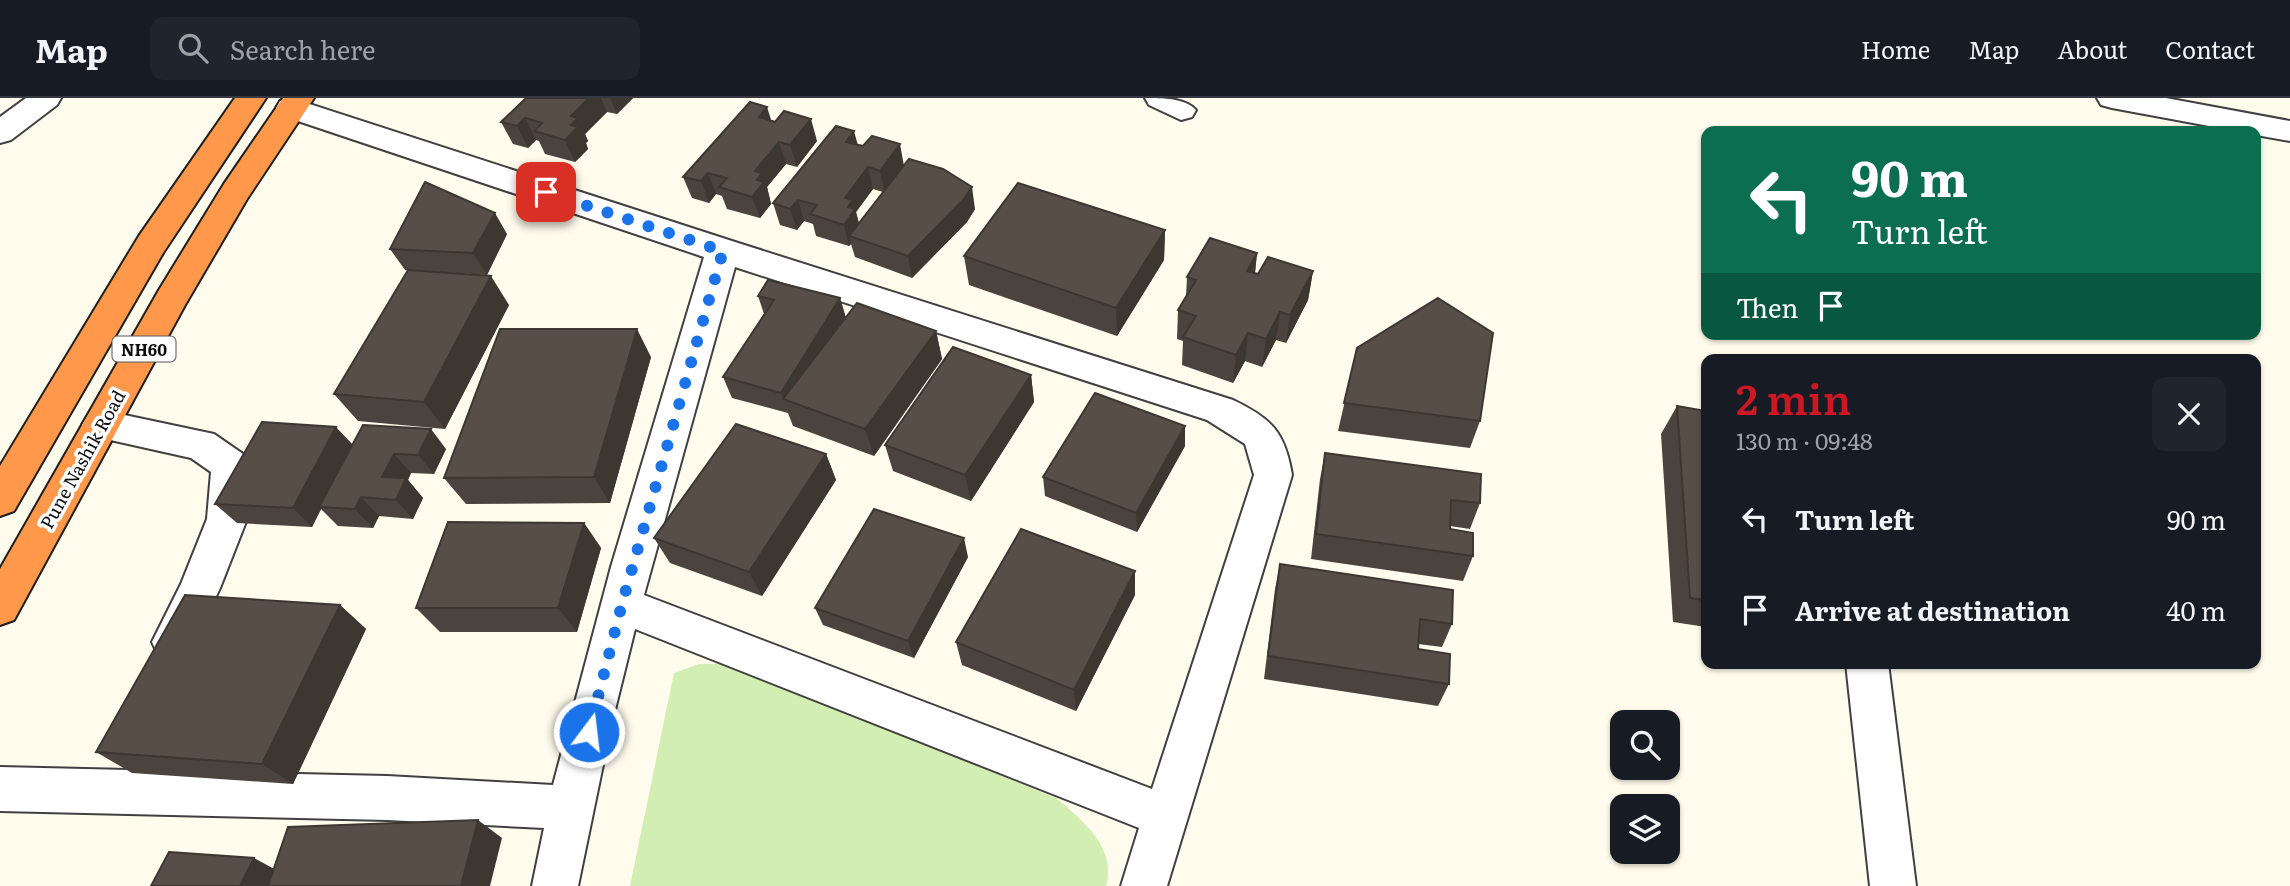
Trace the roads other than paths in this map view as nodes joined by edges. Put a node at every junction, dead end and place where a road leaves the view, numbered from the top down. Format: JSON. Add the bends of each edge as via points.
{"nodes":[{"id":1,"x":46,"y":98,"type":"edge"},
{"id":2,"x":250,"y":98,"type":"edge"},
{"id":3,"x":2112,"y":98,"type":"edge"},
{"id":4,"x":295,"y":103,"type":"edge"},
{"id":5,"x":2290,"y":131,"type":"edge"},
{"id":6,"x":0,"y":133,"type":"edge"},
{"id":7,"x":723,"y":251,"type":"junction"},
{"id":8,"x":101,"y":425,"type":"junction"},
{"id":9,"x":0,"y":500,"type":"edge"},
{"id":10,"x":622,"y":604,"type":"junction"},
{"id":11,"x":0,"y":607,"type":"edge"},
{"id":12,"x":1868,"y":669,"type":"edge"},
{"id":13,"x":158,"y":671,"type":"edge"},
{"id":14,"x":0,"y":789,"type":"edge"},
{"id":15,"x":569,"y":808,"type":"junction"},
{"id":16,"x":1164,"y":816,"type":"junction"},
{"id":17,"x":555,"y":886,"type":"edge"},
{"id":18,"x":1144,"y":886,"type":"edge"},
{"id":19,"x":1893,"y":886,"type":"edge"}],
"edges":[{"from":1,"to":6,"type":"street"},
{"from":2,"to":9,"type":"highway","number":"NH60","via":[[154,242]]},
{"from":3,"to":5,"type":"street"},
{"from":4,"to":7,"type":"street"},
{"from":4,"to":8,"type":"highway","name":"Pune Nashik Road","number":"NH60","via":[[235,191]]},
{"from":7,"to":10,"type":"street"},
{"from":7,"to":16,"type":"street","via":[[1220,410],[1252,426],[1270,449],[1273,475]]},
{"from":8,"to":11,"type":"highway","name":"Pune Nashik Road","number":"NH60"},
{"from":8,"to":13,"type":"street","via":[[201,445],[230,465],[226,519],[200,588]]},
{"from":10,"to":15,"type":"street"},
{"from":10,"to":16,"type":"street"},
{"from":12,"to":19,"type":"street"},
{"from":14,"to":15,"type":"street","via":[[106,773],[387,798]]},
{"from":15,"to":17,"type":"street"},
{"from":16,"to":18,"type":"street"}]}
